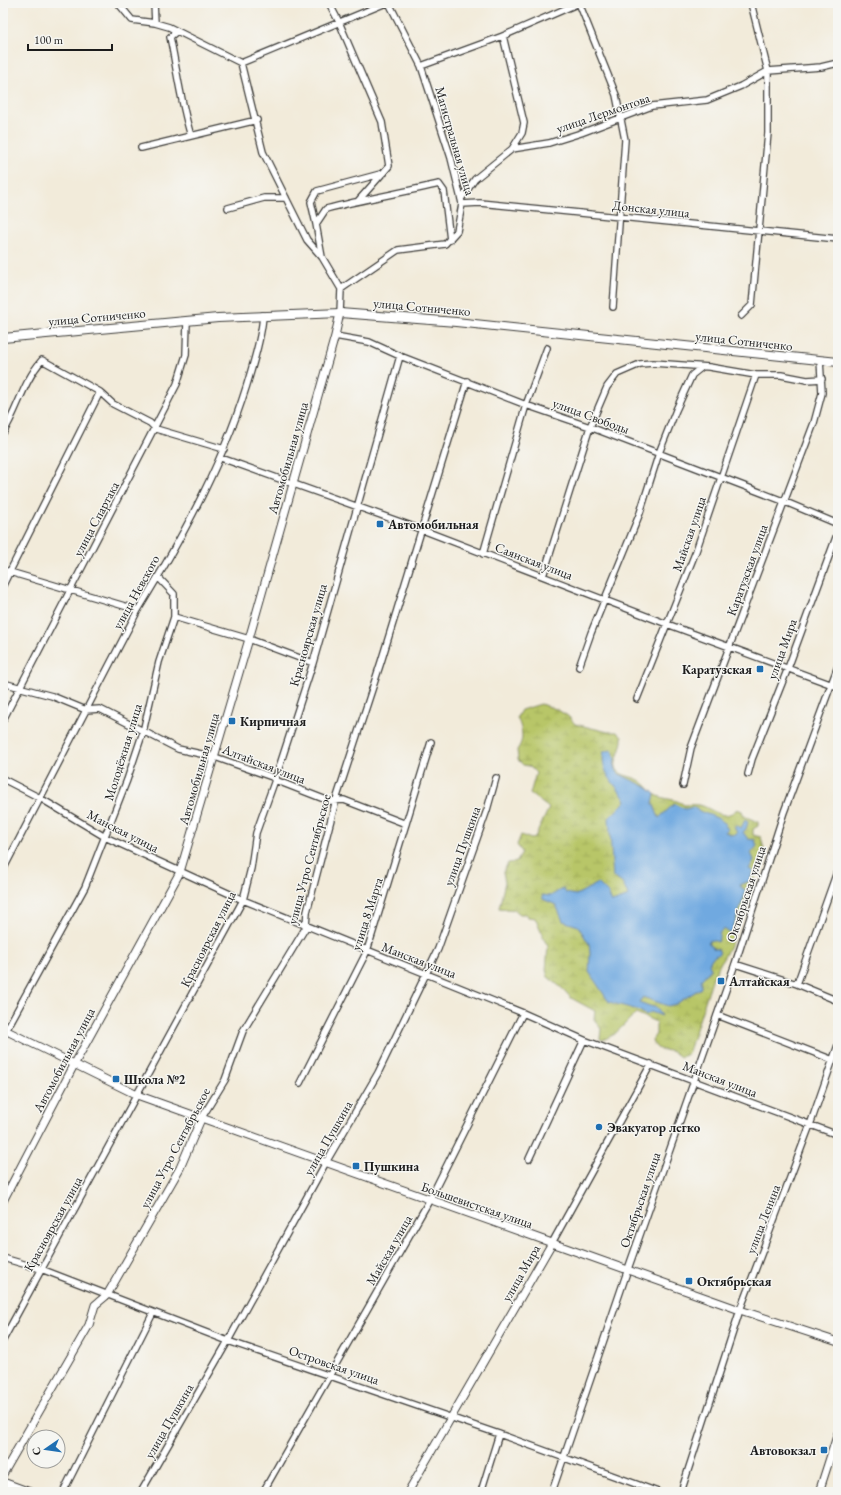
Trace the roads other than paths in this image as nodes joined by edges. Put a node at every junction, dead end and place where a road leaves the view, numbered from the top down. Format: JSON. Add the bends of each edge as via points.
{"nodes":[{"id":1,"x":118,"y":3,"type":"edge"},
{"id":2,"x":154,"y":3,"type":"edge"},
{"id":3,"x":328,"y":3,"type":"edge"},
{"id":4,"x":386,"y":3,"type":"edge"},
{"id":5,"x":390,"y":3,"type":"edge"},
{"id":6,"x":579,"y":3,"type":"edge"},
{"id":7,"x":750,"y":3,"type":"edge"},
{"id":8,"x":339,"y":22,"type":"junction"},
{"id":9,"x":155,"y":23,"type":"junction"},
{"id":10,"x":177,"y":31,"type":"junction"},
{"id":11,"x":503,"y":36,"type":"junction"},
{"id":12,"x":241,"y":63,"type":"junction"},
{"id":13,"x":838,"y":63,"type":"edge"},
{"id":14,"x":421,"y":66,"type":"junction"},
{"id":15,"x":768,"y":72,"type":"junction"},
{"id":16,"x":621,"y":118,"type":"junction"},
{"id":17,"x":257,"y":120,"type":"junction"},
{"id":18,"x":191,"y":136,"type":"junction"},
{"id":19,"x":141,"y":148,"type":"dead end"},
{"id":20,"x":512,"y":149,"type":"junction"},
{"id":21,"x":384,"y":172,"type":"junction"},
{"id":22,"x":286,"y":198,"type":"junction"},
{"id":23,"x":358,"y":201,"type":"junction"},
{"id":24,"x":461,"y":202,"type":"junction"},
{"id":25,"x":228,"y":208,"type":"dead end"},
{"id":26,"x":619,"y":217,"type":"junction"},
{"id":27,"x":316,"y":224,"type":"junction"},
{"id":28,"x":759,"y":231,"type":"junction"},
{"id":29,"x":838,"y":239,"type":"edge"},
{"id":30,"x":450,"y":240,"type":"junction"},
{"id":31,"x":322,"y":257,"type":"junction"},
{"id":32,"x":341,"y":289,"type":"junction"},
{"id":33,"x":613,"y":307,"type":"dead end"},
{"id":34,"x":340,"y":313,"type":"junction"},
{"id":35,"x":263,"y":315,"type":"junction"},
{"id":36,"x":741,"y":316,"type":"dead end"},
{"id":37,"x":187,"y":321,"type":"junction"},
{"id":38,"x":335,"y":336,"type":"junction"},
{"id":39,"x":3,"y":338,"type":"edge"},
{"id":40,"x":547,"y":348,"type":"dead end"},
{"id":41,"x":400,"y":356,"type":"junction"},
{"id":42,"x":820,"y":360,"type":"junction"},
{"id":43,"x":838,"y":362,"type":"edge"},
{"id":44,"x":702,"y":367,"type":"junction"},
{"id":45,"x":756,"y":375,"type":"junction"},
{"id":46,"x":822,"y":379,"type":"junction"},
{"id":47,"x":467,"y":381,"type":"junction"},
{"id":48,"x":100,"y":392,"type":"junction"},
{"id":49,"x":526,"y":405,"type":"junction"},
{"id":50,"x":590,"y":427,"type":"junction"},
{"id":51,"x":156,"y":429,"type":"junction"},
{"id":52,"x":3,"y":433,"type":"edge"},
{"id":53,"x":224,"y":449,"type":"junction"},
{"id":54,"x":659,"y":453,"type":"junction"},
{"id":55,"x":221,"y":458,"type":"junction"},
{"id":56,"x":720,"y":476,"type":"junction"},
{"id":57,"x":293,"y":484,"type":"junction"},
{"id":58,"x":783,"y":501,"type":"junction"},
{"id":59,"x":357,"y":507,"type":"junction"},
{"id":60,"x":838,"y":524,"type":"edge"},
{"id":61,"x":420,"y":529,"type":"junction"},
{"id":62,"x":838,"y":532,"type":"edge"},
{"id":63,"x":483,"y":554,"type":"junction"},
{"id":64,"x":3,"y":570,"type":"edge"},
{"id":65,"x":10,"y":573,"type":"junction"},
{"id":66,"x":543,"y":576,"type":"junction"},
{"id":67,"x":158,"y":577,"type":"junction"},
{"id":68,"x":3,"y":585,"type":"edge"},
{"id":69,"x":72,"y":589,"type":"junction"},
{"id":70,"x":605,"y":601,"type":"junction"},
{"id":71,"x":138,"y":610,"type":"junction"},
{"id":72,"x":174,"y":617,"type":"junction"},
{"id":73,"x":667,"y":624,"type":"junction"},
{"id":74,"x":249,"y":639,"type":"junction"},
{"id":75,"x":730,"y":648,"type":"junction"},
{"id":76,"x":312,"y":663,"type":"junction"},
{"id":77,"x":838,"y":666,"type":"edge"},
{"id":78,"x":579,"y":667,"type":"dead end"},
{"id":79,"x":788,"y":668,"type":"junction"},
{"id":80,"x":3,"y":683,"type":"edge"},
{"id":81,"x":831,"y":685,"type":"junction"},
{"id":82,"x":838,"y":687,"type":"edge"},
{"id":83,"x":21,"y":688,"type":"junction"},
{"id":84,"x":636,"y":699,"type":"dead end"},
{"id":85,"x":86,"y":710,"type":"junction"},
{"id":86,"x":3,"y":720,"type":"edge"},
{"id":87,"x":143,"y":732,"type":"junction"},
{"id":88,"x":432,"y":742,"type":"dead end"},
{"id":89,"x":215,"y":757,"type":"junction"},
{"id":90,"x":748,"y":774,"type":"dead end"},
{"id":91,"x":496,"y":778,"type":"dead end"},
{"id":92,"x":3,"y":779,"type":"edge"},
{"id":93,"x":275,"y":780,"type":"junction"},
{"id":94,"x":683,"y":785,"type":"dead end"},
{"id":95,"x":40,"y":798,"type":"junction"},
{"id":96,"x":336,"y":800,"type":"junction"},
{"id":97,"x":406,"y":824,"type":"junction"},
{"id":98,"x":105,"y":838,"type":"junction"},
{"id":99,"x":838,"y":869,"type":"edge"},
{"id":100,"x":3,"y":870,"type":"edge"},
{"id":101,"x":180,"y":872,"type":"junction"},
{"id":102,"x":243,"y":900,"type":"junction"},
{"id":103,"x":306,"y":927,"type":"junction"},
{"id":104,"x":367,"y":951,"type":"junction"},
{"id":105,"x":735,"y":964,"type":"junction"},
{"id":106,"x":426,"y":974,"type":"junction"},
{"id":107,"x":797,"y":984,"type":"junction"},
{"id":108,"x":838,"y":1002,"type":"edge"},
{"id":109,"x":524,"y":1013,"type":"junction"},
{"id":110,"x":717,"y":1015,"type":"junction"},
{"id":111,"x":4,"y":1031,"type":"edge"},
{"id":112,"x":584,"y":1040,"type":"junction"},
{"id":113,"x":838,"y":1045,"type":"edge"},
{"id":114,"x":833,"y":1060,"type":"junction"},
{"id":115,"x":650,"y":1064,"type":"junction"},
{"id":116,"x":74,"y":1065,"type":"junction"},
{"id":117,"x":694,"y":1081,"type":"junction"},
{"id":118,"x":300,"y":1083,"type":"dead end"},
{"id":119,"x":137,"y":1095,"type":"junction"},
{"id":120,"x":201,"y":1119,"type":"junction"},
{"id":121,"x":810,"y":1125,"type":"junction"},
{"id":122,"x":838,"y":1135,"type":"edge"},
{"id":123,"x":529,"y":1159,"type":"dead end"},
{"id":124,"x":325,"y":1164,"type":"junction"},
{"id":125,"x":3,"y":1201,"type":"edge"},
{"id":126,"x":429,"y":1201,"type":"junction"},
{"id":127,"x":552,"y":1244,"type":"junction"},
{"id":128,"x":3,"y":1258,"type":"edge"},
{"id":129,"x":41,"y":1269,"type":"junction"},
{"id":130,"x":628,"y":1269,"type":"junction"},
{"id":131,"x":107,"y":1295,"type":"junction"},
{"id":132,"x":740,"y":1310,"type":"junction"},
{"id":133,"x":153,"y":1313,"type":"junction"},
{"id":134,"x":3,"y":1340,"type":"edge"},
{"id":135,"x":228,"y":1341,"type":"junction"},
{"id":136,"x":838,"y":1342,"type":"edge"},
{"id":137,"x":329,"y":1375,"type":"junction"},
{"id":138,"x":451,"y":1418,"type":"junction"},
{"id":139,"x":838,"y":1433,"type":"edge"},
{"id":140,"x":499,"y":1434,"type":"junction"},
{"id":141,"x":563,"y":1459,"type":"junction"},
{"id":142,"x":3,"y":1474,"type":"edge"},
{"id":143,"x":3,"y":1482,"type":"edge"},
{"id":144,"x":30,"y":1492,"type":"edge"},
{"id":145,"x":63,"y":1492,"type":"edge"},
{"id":146,"x":141,"y":1492,"type":"edge"},
{"id":147,"x":263,"y":1492,"type":"edge"},
{"id":148,"x":408,"y":1492,"type":"edge"},
{"id":149,"x":481,"y":1492,"type":"edge"},
{"id":150,"x":552,"y":1492,"type":"edge"},
{"id":151,"x":658,"y":1492,"type":"edge"},
{"id":152,"x":681,"y":1492,"type":"edge"},
{"id":153,"x":819,"y":1492,"type":"edge"}],
"edges":[{"from":1,"to":9,"type":"street","via":[[132,20]]},
{"from":2,"to":9,"type":"street"},
{"from":3,"to":8,"type":"street"},
{"from":4,"to":8,"type":"street"},
{"from":5,"to":14,"type":"street","name":"Магистральная улица"},
{"from":6,"to":11,"type":"street"},
{"from":6,"to":16,"type":"street","via":[[616,95]]},
{"from":7,"to":15,"type":"street"},
{"from":8,"to":12,"type":"street"},
{"from":8,"to":21,"type":"street","via":[[382,122],[389,166]]},
{"from":9,"to":10,"type":"street"},
{"from":10,"to":12,"type":"street"},
{"from":10,"to":18,"type":"street","via":[[170,37],[183,110]]},
{"from":11,"to":14,"type":"street"},
{"from":11,"to":20,"type":"street","via":[[524,123],[522,133]]},
{"from":12,"to":17,"type":"street"},
{"from":13,"to":15,"type":"street","name":"улица Лермонтова"},
{"from":14,"to":24,"type":"street","name":"Магистральная улица","via":[[451,158]]},
{"from":15,"to":16,"type":"street","name":"улица Лермонтова","via":[[707,100],[652,106]]},
{"from":15,"to":28,"type":"street","via":[[768,133]]},
{"from":16,"to":20,"type":"street","name":"улица Лермонтова","via":[[549,143]]},
{"from":16,"to":26,"type":"street","via":[[625,154]]},
{"from":17,"to":18,"type":"street"},
{"from":17,"to":22,"type":"street","via":[[264,152]]},
{"from":18,"to":19,"type":"street"},
{"from":20,"to":24,"type":"street","via":[[476,179]]},
{"from":21,"to":23,"type":"street"},
{"from":21,"to":27,"type":"street","via":[[317,191],[311,202]]},
{"from":22,"to":25,"type":"street","via":[[264,198]]},
{"from":22,"to":31,"type":"street","via":[[307,240]]},
{"from":23,"to":27,"type":"street","via":[[326,208]]},
{"from":23,"to":30,"type":"street","via":[[439,184],[444,191]]},
{"from":24,"to":26,"type":"street","name":"Донская улица"},
{"from":24,"to":30,"type":"street","name":"Магистральная улица","via":[[456,231]]},
{"from":26,"to":28,"type":"street","name":"Донская улица"},
{"from":26,"to":33,"type":"street"},
{"from":27,"to":31,"type":"street"},
{"from":28,"to":29,"type":"street","name":"Донская улица"},
{"from":28,"to":36,"type":"street","via":[[752,305]]},
{"from":30,"to":32,"type":"street","via":[[445,244],[398,250]]},
{"from":31,"to":32,"type":"street"},
{"from":32,"to":34,"type":"street"},
{"from":34,"to":35,"type":"main road","name":"улица Сотниченко"},
{"from":34,"to":38,"type":"street","name":"Автомобильная улица"},
{"from":34,"to":42,"type":"main road","name":"улица Сотниченко","via":[[456,322]]},
{"from":35,"to":37,"type":"main road","name":"улица Сотниченко"},
{"from":35,"to":53,"type":"street","name":"улица Невского","via":[[263,329],[247,384]]},
{"from":37,"to":39,"type":"main road","name":"улица Сотниченко"},
{"from":37,"to":51,"type":"street","name":"улица Спартака","via":[[186,355],[177,384]]},
{"from":38,"to":41,"type":"street","name":"улица Свободы","via":[[369,342]]},
{"from":38,"to":57,"type":"street","name":"Автомобильная улица"},
{"from":40,"to":49,"type":"street"},
{"from":41,"to":47,"type":"street","name":"улица Свободы"},
{"from":41,"to":59,"type":"street","name":"Красноярская улица"},
{"from":42,"to":43,"type":"main road","name":"улица Сотниченко"},
{"from":42,"to":46,"type":"street","name":"Каратузская улица"},
{"from":44,"to":45,"type":"street"},
{"from":44,"to":50,"type":"street","via":[[640,364],[617,374],[607,387]]},
{"from":44,"to":54,"type":"street","via":[[692,375]]},
{"from":45,"to":46,"type":"street","via":[[781,374],[807,380]]},
{"from":45,"to":56,"type":"street","name":"Майская улица"},
{"from":46,"to":58,"type":"street","name":"Каратузская улица","via":[[822,393],[814,423]]},
{"from":47,"to":49,"type":"street","name":"улица Свободы"},
{"from":47,"to":61,"type":"street","name":"улица Утро Сентябрьское"},
{"from":48,"to":51,"type":"street","via":[[113,404],[150,423]]},
{"from":48,"to":52,"type":"street","via":[[42,360],[23,390]]},
{"from":48,"to":65,"type":"street"},
{"from":49,"to":50,"type":"street","name":"улица Свободы"},
{"from":49,"to":63,"type":"street"},
{"from":50,"to":54,"type":"street","name":"улица Свободы"},
{"from":50,"to":66,"type":"street"},
{"from":51,"to":53,"type":"street"},
{"from":51,"to":69,"type":"street","name":"улица Спартака"},
{"from":53,"to":55,"type":"street","name":"улица Невского"},
{"from":54,"to":56,"type":"street","name":"улица Свободы"},
{"from":54,"to":70,"type":"street","via":[[640,513]]},
{"from":55,"to":57,"type":"street","name":"Саянская улица"},
{"from":55,"to":67,"type":"street","name":"улица Невского"},
{"from":56,"to":58,"type":"street","name":"улица Свободы"},
{"from":56,"to":73,"type":"street","name":"Майская улица","via":[[696,551]]},
{"from":57,"to":59,"type":"street","name":"Саянская улица"},
{"from":57,"to":74,"type":"street","name":"Автомобильная улица"},
{"from":58,"to":60,"type":"street","name":"улица Свободы"},
{"from":58,"to":75,"type":"street","name":"Каратузская улица"},
{"from":59,"to":61,"type":"street","name":"Саянская улица"},
{"from":59,"to":76,"type":"street","name":"Красноярская улица"},
{"from":61,"to":63,"type":"street","name":"Саянская улица"},
{"from":61,"to":96,"type":"street","name":"улица Утро Сентябрьское","via":[[381,662]]},
{"from":62,"to":79,"type":"street","name":"улица Мира"},
{"from":63,"to":66,"type":"street","name":"Саянская улица"},
{"from":64,"to":65,"type":"street"},
{"from":65,"to":68,"type":"street"},
{"from":65,"to":69,"type":"street"},
{"from":66,"to":70,"type":"street","name":"Саянская улица"},
{"from":67,"to":71,"type":"street","name":"улица Невского"},
{"from":67,"to":72,"type":"street","name":"Молодёжная улица","via":[[174,594]]},
{"from":69,"to":71,"type":"street"},
{"from":69,"to":83,"type":"street","name":"улица Спартака"},
{"from":70,"to":73,"type":"street","name":"Саянская улица"},
{"from":70,"to":78,"type":"street"},
{"from":71,"to":85,"type":"street","name":"улица Невского"},
{"from":72,"to":74,"type":"street"},
{"from":72,"to":87,"type":"street","name":"Молодёжная улица","via":[[159,662]]},
{"from":73,"to":75,"type":"street","name":"Саянская улица"},
{"from":73,"to":84,"type":"street","name":"Майская улица"},
{"from":74,"to":76,"type":"street"},
{"from":74,"to":89,"type":"street","name":"Автомобильная улица"},
{"from":75,"to":79,"type":"street","name":"Саянская улица"},
{"from":75,"to":94,"type":"street","name":"Каратузская улица","via":[[691,748]]},
{"from":76,"to":93,"type":"street","name":"Красноярская улица"},
{"from":77,"to":81,"type":"street","name":"Октябрьская улица"},
{"from":79,"to":81,"type":"street","name":"Саянская улица"},
{"from":79,"to":90,"type":"street","name":"улица Мира"},
{"from":80,"to":83,"type":"street","name":"Алтайская улица"},
{"from":81,"to":82,"type":"street","name":"Саянская улица"},
{"from":81,"to":105,"type":"street","name":"Октябрьская улица","via":[[784,812]]},
{"from":83,"to":85,"type":"street","name":"Алтайская улица","via":[[52,696]]},
{"from":83,"to":86,"type":"street","name":"улица Спартака"},
{"from":85,"to":87,"type":"street","name":"Алтайская улица","via":[[100,709]]},
{"from":85,"to":95,"type":"street","name":"улица Невского"},
{"from":87,"to":89,"type":"street","name":"Алтайская улица","via":[[178,749]]},
{"from":87,"to":98,"type":"street","name":"Молодёжная улица","via":[[128,780]]},
{"from":88,"to":97,"type":"street","name":"улица 8 Марта"},
{"from":89,"to":93,"type":"street","name":"Алтайская улица"},
{"from":89,"to":101,"type":"street","name":"Автомобильная улица"},
{"from":91,"to":106,"type":"street","name":"улица Пушкина","via":[[438,949]]},
{"from":92,"to":95,"type":"street","name":"Манская улица"},
{"from":93,"to":96,"type":"street","name":"Алтайская улица","via":[[329,800]]},
{"from":93,"to":102,"type":"street","name":"Красноярская улица","via":[[256,833]]},
{"from":95,"to":98,"type":"street","name":"Манская улица"},
{"from":95,"to":100,"type":"street","name":"улица Невского"},
{"from":96,"to":97,"type":"street","name":"Алтайская улица","via":[[344,800]]},
{"from":96,"to":103,"type":"street","name":"улица Утро Сентябрьское","via":[[307,912]]},
{"from":97,"to":104,"type":"street","name":"улица 8 Марта"},
{"from":98,"to":101,"type":"street","name":"Манская улица"},
{"from":98,"to":111,"type":"street","name":"Молодёжная улица","via":[[85,887]]},
{"from":99,"to":107,"type":"street"},
{"from":101,"to":102,"type":"street","name":"Манская улица"},
{"from":101,"to":116,"type":"street","name":"Автомобильная улица"},
{"from":102,"to":103,"type":"street","name":"Манская улица"},
{"from":102,"to":119,"type":"street","name":"Красноярская улица"},
{"from":103,"to":104,"type":"street","name":"Манская улица"},
{"from":103,"to":120,"type":"street","name":"улица Утро Сентябрьское","via":[[243,1031],[225,1080]]},
{"from":104,"to":106,"type":"street","name":"Манская улица"},
{"from":104,"to":118,"type":"street","name":"улица 8 Марта"},
{"from":105,"to":107,"type":"street"},
{"from":105,"to":110,"type":"street","name":"Октябрьская улица"},
{"from":106,"to":109,"type":"street","name":"Манская улица"},
{"from":106,"to":124,"type":"street","name":"улица Пушкина","via":[[378,1073]]},
{"from":107,"to":108,"type":"street"},
{"from":109,"to":112,"type":"street","name":"Манская улица"},
{"from":109,"to":126,"type":"street","name":"Майская улица"},
{"from":110,"to":114,"type":"street"},
{"from":110,"to":117,"type":"street","name":"Октябрьская улица"},
{"from":111,"to":116,"type":"street","name":"Большевистская улица"},
{"from":112,"to":115,"type":"street","name":"Манская улица"},
{"from":112,"to":123,"type":"street"},
{"from":113,"to":114,"type":"street","name":"улица Ленина"},
{"from":114,"to":121,"type":"street","name":"улица Ленина"},
{"from":115,"to":117,"type":"street","name":"Манская улица"},
{"from":115,"to":127,"type":"street","name":"улица Мира"},
{"from":116,"to":119,"type":"street","name":"Большевистская улица"},
{"from":116,"to":125,"type":"street","name":"Автомобильная улица"},
{"from":117,"to":121,"type":"street","name":"Манская улица"},
{"from":117,"to":130,"type":"street","name":"Октябрьская улица"},
{"from":119,"to":120,"type":"street","name":"Большевистская улица"},
{"from":119,"to":129,"type":"street","name":"Красноярская улица"},
{"from":120,"to":124,"type":"street","name":"Большевистская улица"},
{"from":120,"to":131,"type":"street","name":"улица Утро Сентябрьское","via":[[180,1168]]},
{"from":121,"to":122,"type":"street","name":"Манская улица"},
{"from":121,"to":132,"type":"street","name":"улица Ленина"},
{"from":124,"to":126,"type":"street","name":"Большевистская улица"},
{"from":124,"to":135,"type":"street","name":"улица Пушкина"},
{"from":126,"to":127,"type":"street","name":"Большевистская улица"},
{"from":126,"to":137,"type":"street","name":"Майская улица"},
{"from":127,"to":130,"type":"street","name":"Большевистская улица"},
{"from":127,"to":138,"type":"street","name":"улица Мира"},
{"from":128,"to":129,"type":"street","name":"Островская улица"},
{"from":129,"to":131,"type":"street","name":"Островская улица"},
{"from":129,"to":134,"type":"street","name":"Красноярская улица"},
{"from":130,"to":132,"type":"street","name":"Большевистская улица"},
{"from":130,"to":141,"type":"street","name":"Октябрьская улица"},
{"from":131,"to":133,"type":"street","name":"Островская улица"},
{"from":131,"to":142,"type":"street","name":"улица Утро Сентябрьское","via":[[96,1305],[89,1325]]},
{"from":132,"to":136,"type":"street","name":"Большевистская улица"},
{"from":132,"to":152,"type":"street","name":"улица Ленина"},
{"from":133,"to":135,"type":"street","name":"Островская улица"},
{"from":133,"to":145,"type":"street"},
{"from":135,"to":137,"type":"street","name":"Островская улица"},
{"from":135,"to":146,"type":"street","name":"улица Пушкина"},
{"from":137,"to":138,"type":"street","name":"Островская улица"},
{"from":137,"to":147,"type":"street","name":"Майская улица"},
{"from":138,"to":140,"type":"street","name":"Островская улица"},
{"from":138,"to":148,"type":"street","name":"улица Мира"},
{"from":139,"to":153,"type":"street"},
{"from":140,"to":141,"type":"street","name":"Островская улица"},
{"from":140,"to":149,"type":"street"},
{"from":141,"to":150,"type":"street","name":"Октябрьская улица"},
{"from":141,"to":151,"type":"street","name":"Островская улица"},
{"from":143,"to":144,"type":"street"}]}
